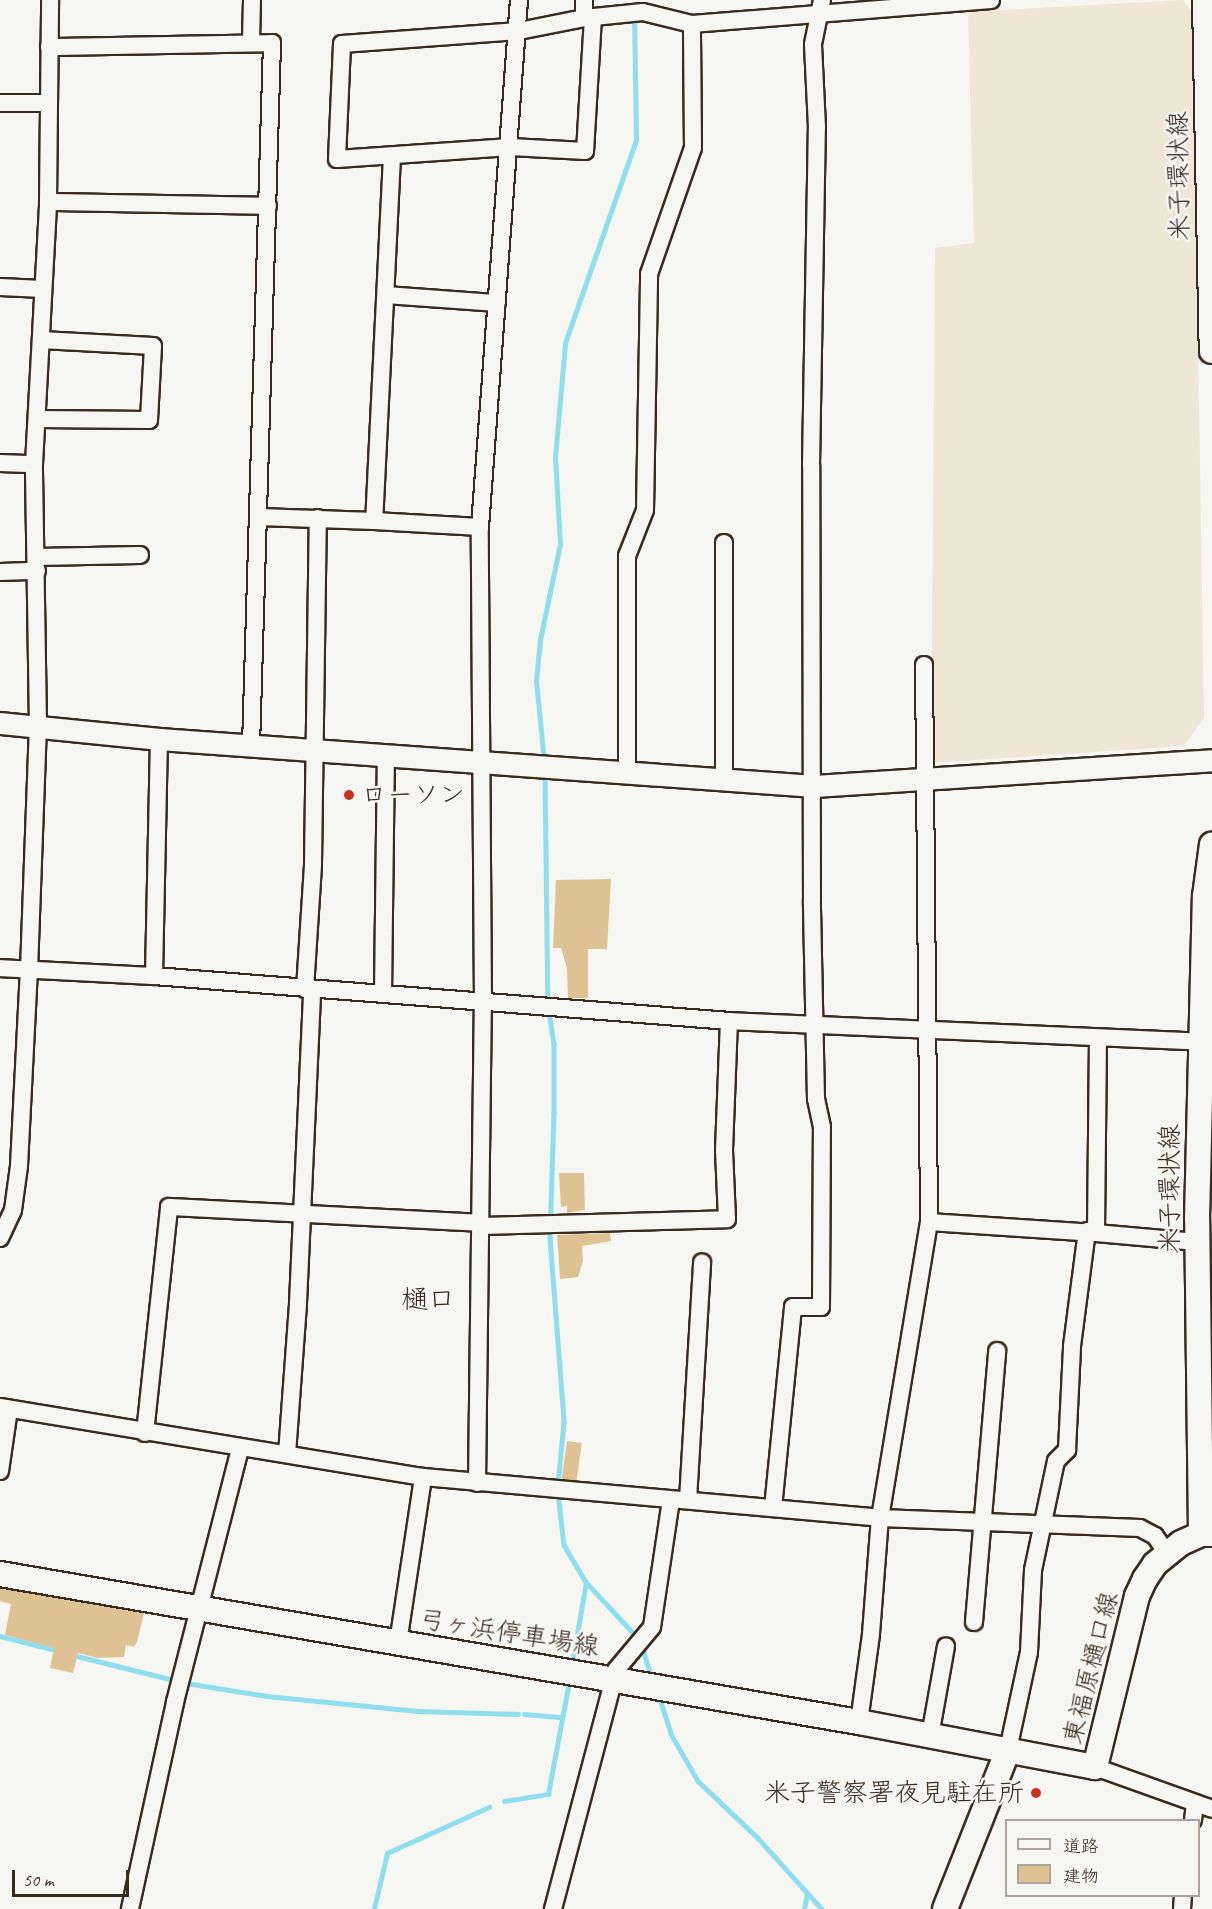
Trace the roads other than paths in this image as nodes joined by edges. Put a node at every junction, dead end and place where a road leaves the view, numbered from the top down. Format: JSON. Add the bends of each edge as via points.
{"nodes":[{"id":1,"x":50,"y":0,"type":"edge"},
{"id":2,"x":252,"y":0,"type":"edge"},
{"id":3,"x":519,"y":0,"type":"edge"},
{"id":4,"x":584,"y":0,"type":"edge"},
{"id":5,"x":991,"y":0,"type":"edge"},
{"id":6,"x":1205,"y":0,"type":"edge"},
{"id":7,"x":912,"y":2,"type":"edge"},
{"id":8,"x":822,"y":6,"type":"edge"},
{"id":9,"x":588,"y":17,"type":"junction"},
{"id":10,"x":692,"y":24,"type":"junction"},
{"id":11,"x":519,"y":31,"type":"junction"},
{"id":12,"x":251,"y":42,"type":"junction"},
{"id":13,"x":49,"y":47,"type":"junction"},
{"id":14,"x":0,"y":103,"type":"edge"},
{"id":15,"x":48,"y":103,"type":"junction"},
{"id":16,"x":510,"y":147,"type":"junction"},
{"id":17,"x":392,"y":156,"type":"junction"},
{"id":18,"x":48,"y":202,"type":"junction"},
{"id":19,"x":268,"y":207,"type":"junction"},
{"id":20,"x":0,"y":287,"type":"edge"},
{"id":21,"x":43,"y":289,"type":"junction"},
{"id":22,"x":387,"y":295,"type":"junction"},
{"id":23,"x":498,"y":303,"type":"junction"},
{"id":24,"x":41,"y":340,"type":"junction"},
{"id":25,"x":1212,"y":351,"type":"edge"},
{"id":26,"x":37,"y":419,"type":"junction"},
{"id":27,"x":0,"y":463,"type":"edge"},
{"id":28,"x":34,"y":464,"type":"junction"},
{"id":29,"x":259,"y":517,"type":"junction"},
{"id":30,"x":318,"y":518,"type":"junction"},
{"id":31,"x":374,"y":521,"type":"junction"},
{"id":32,"x":480,"y":527,"type":"junction"},
{"id":33,"x":724,"y":543,"type":"dead end"},
{"id":34,"x":140,"y":555,"type":"dead end"},
{"id":35,"x":36,"y":564,"type":"junction"},
{"id":36,"x":0,"y":572,"type":"edge"},
{"id":37,"x":924,"y":665,"type":"dead end"},
{"id":38,"x":0,"y":723,"type":"edge"},
{"id":39,"x":38,"y":726,"type":"junction"},
{"id":40,"x":159,"y":739,"type":"junction"},
{"id":41,"x":251,"y":746,"type":"junction"},
{"id":42,"x":315,"y":750,"type":"junction"},
{"id":43,"x":386,"y":756,"type":"junction"},
{"id":44,"x":1212,"y":760,"type":"edge"},
{"id":45,"x":480,"y":763,"type":"junction"},
{"id":46,"x":627,"y":772,"type":"junction"},
{"id":47,"x":724,"y":779,"type":"junction"},
{"id":48,"x":925,"y":780,"type":"junction"},
{"id":49,"x":814,"y":786,"type":"junction"},
{"id":50,"x":1212,"y":844,"type":"edge"},
{"id":51,"x":0,"y":968,"type":"edge"},
{"id":52,"x":29,"y":970,"type":"junction"},
{"id":53,"x":154,"y":976,"type":"junction"},
{"id":54,"x":308,"y":989,"type":"junction"},
{"id":55,"x":382,"y":994,"type":"junction"},
{"id":56,"x":483,"y":1003,"type":"junction"},
{"id":57,"x":729,"y":1021,"type":"junction"},
{"id":58,"x":817,"y":1024,"type":"junction"},
{"id":59,"x":929,"y":1029,"type":"junction"},
{"id":60,"x":1098,"y":1039,"type":"junction"},
{"id":61,"x":1206,"y":1042,"type":"edge"},
{"id":62,"x":302,"y":1214,"type":"junction"},
{"id":63,"x":929,"y":1222,"type":"junction"},
{"id":64,"x":481,"y":1225,"type":"junction"},
{"id":65,"x":1202,"y":1227,"type":"edge"},
{"id":66,"x":1091,"y":1232,"type":"junction"},
{"id":67,"x":0,"y":1238,"type":"edge"},
{"id":68,"x":702,"y":1262,"type":"dead end"},
{"id":69,"x":997,"y":1351,"type":"dead end"},
{"id":70,"x":1206,"y":1399,"type":"edge"},
{"id":71,"x":5,"y":1408,"type":"edge"},
{"id":72,"x":145,"y":1433,"type":"junction"},
{"id":73,"x":240,"y":1448,"type":"junction"},
{"id":74,"x":287,"y":1454,"type":"junction"},
{"id":75,"x":0,"y":1471,"type":"edge"},
{"id":76,"x":423,"y":1477,"type":"junction"},
{"id":77,"x":477,"y":1483,"type":"junction"},
{"id":78,"x":680,"y":1500,"type":"junction"},
{"id":79,"x":773,"y":1508,"type":"junction"},
{"id":80,"x":880,"y":1518,"type":"junction"},
{"id":81,"x":983,"y":1523,"type":"junction"},
{"id":82,"x":1043,"y":1527,"type":"junction"},
{"id":83,"x":1206,"y":1534,"type":"edge"},
{"id":84,"x":1167,"y":1553,"type":"junction"},
{"id":85,"x":0,"y":1574,"type":"edge"},
{"id":86,"x":200,"y":1608,"type":"junction"},
{"id":87,"x":974,"y":1622,"type":"dead end"},
{"id":88,"x":398,"y":1643,"type":"junction"},
{"id":89,"x":946,"y":1646,"type":"dead end"},
{"id":90,"x":613,"y":1679,"type":"junction"},
{"id":91,"x":859,"y":1722,"type":"junction"},
{"id":92,"x":930,"y":1736,"type":"junction"},
{"id":93,"x":1008,"y":1750,"type":"junction"},
{"id":94,"x":1095,"y":1767,"type":"junction"},
{"id":95,"x":1195,"y":1803,"type":"junction"},
{"id":96,"x":1212,"y":1809,"type":"edge"},
{"id":97,"x":1193,"y":1819,"type":"edge"},
{"id":98,"x":130,"y":1909,"type":"edge"},
{"id":99,"x":553,"y":1909,"type":"edge"},
{"id":100,"x":945,"y":1909,"type":"edge"}],
"edges":[{"from":1,"to":13,"type":"street"},
{"from":2,"to":12,"type":"street"},
{"from":3,"to":11,"type":"street"},
{"from":4,"to":9,"type":"street"},
{"from":5,"to":7,"type":"street"},
{"from":6,"to":25,"type":"main road","name":"米子環状線"},
{"from":7,"to":8,"type":"street"},
{"from":8,"to":10,"type":"street"},
{"from":8,"to":49,"type":"street","via":[[813,44],[817,127],[811,465]]},
{"from":9,"to":10,"type":"street","via":[[643,12]]},
{"from":9,"to":11,"type":"street"},
{"from":9,"to":16,"type":"street","via":[[585,151]]},
{"from":10,"to":46,"type":"street","via":[[693,148],[649,274],[645,510],[627,556]]},
{"from":11,"to":16,"type":"street"},
{"from":11,"to":17,"type":"street","via":[[342,44],[337,159]]},
{"from":12,"to":13,"type":"street"},
{"from":12,"to":19,"type":"street","via":[[272,43]]},
{"from":13,"to":15,"type":"street"},
{"from":14,"to":15,"type":"street"},
{"from":15,"to":18,"type":"street"},
{"from":16,"to":17,"type":"street"},
{"from":16,"to":23,"type":"street"},
{"from":17,"to":22,"type":"street"},
{"from":18,"to":19,"type":"street"},
{"from":18,"to":21,"type":"street"},
{"from":19,"to":29,"type":"street"},
{"from":20,"to":21,"type":"street"},
{"from":21,"to":24,"type":"street"},
{"from":22,"to":23,"type":"street"},
{"from":22,"to":31,"type":"street"},
{"from":23,"to":32,"type":"street"},
{"from":24,"to":26,"type":"street"},
{"from":24,"to":26,"type":"street","via":[[153,346],[149,420]]},
{"from":26,"to":28,"type":"street"},
{"from":27,"to":28,"type":"street"},
{"from":28,"to":35,"type":"street"},
{"from":29,"to":30,"type":"street"},
{"from":29,"to":41,"type":"street"},
{"from":30,"to":31,"type":"street"},
{"from":30,"to":42,"type":"street"},
{"from":31,"to":32,"type":"street"},
{"from":32,"to":45,"type":"street"},
{"from":33,"to":47,"type":"street"},
{"from":34,"to":35,"type":"street"},
{"from":35,"to":36,"type":"street"},
{"from":35,"to":39,"type":"street"},
{"from":37,"to":48,"type":"street"},
{"from":38,"to":39,"type":"street"},
{"from":39,"to":40,"type":"street"},
{"from":39,"to":52,"type":"street"},
{"from":40,"to":41,"type":"street"},
{"from":40,"to":53,"type":"street"},
{"from":41,"to":42,"type":"street"},
{"from":42,"to":43,"type":"street"},
{"from":42,"to":54,"type":"street"},
{"from":43,"to":45,"type":"street"},
{"from":43,"to":55,"type":"street"},
{"from":44,"to":48,"type":"street"},
{"from":45,"to":46,"type":"street"},
{"from":45,"to":56,"type":"street"},
{"from":46,"to":47,"type":"street"},
{"from":47,"to":49,"type":"street"},
{"from":48,"to":49,"type":"street"},
{"from":48,"to":59,"type":"street"},
{"from":49,"to":58,"type":"street","via":[[812,900]]},
{"from":50,"to":61,"type":"main road","name":"米子環状線","via":[[1205,896]]},
{"from":51,"to":52,"type":"street"},
{"from":52,"to":53,"type":"street"},
{"from":52,"to":67,"type":"street","via":[[19,1167],[13,1210]]},
{"from":53,"to":54,"type":"street"},
{"from":54,"to":55,"type":"street"},
{"from":54,"to":62,"type":"street"},
{"from":55,"to":56,"type":"street"},
{"from":56,"to":57,"type":"street"},
{"from":56,"to":64,"type":"street"},
{"from":57,"to":58,"type":"street"},
{"from":57,"to":64,"type":"street","via":[[724,1150],[727,1219]]},
{"from":58,"to":59,"type":"street"},
{"from":58,"to":79,"type":"street","via":[[816,1099],[822,1127],[821,1306],[793,1307]]},
{"from":59,"to":60,"type":"street"},
{"from":59,"to":63,"type":"street"},
{"from":60,"to":61,"type":"street"},
{"from":60,"to":66,"type":"street"},
{"from":61,"to":65,"type":"main road","name":"米子環状線"},
{"from":62,"to":64,"type":"street"},
{"from":62,"to":72,"type":"street","via":[[169,1208]]},
{"from":62,"to":74,"type":"street"},
{"from":63,"to":66,"type":"street"},
{"from":63,"to":80,"type":"street"},
{"from":64,"to":77,"type":"street"},
{"from":65,"to":66,"type":"street"},
{"from":65,"to":70,"type":"main road","name":"米子環状線"},
{"from":66,"to":82,"type":"street","via":[[1072,1346],[1067,1450],[1056,1461]]},
{"from":68,"to":78,"type":"street"},
{"from":69,"to":81,"type":"street"},
{"from":70,"to":83,"type":"main road","name":"米子環状線"},
{"from":71,"to":72,"type":"street"},
{"from":71,"to":75,"type":"street"},
{"from":72,"to":73,"type":"street"},
{"from":73,"to":74,"type":"street"},
{"from":73,"to":86,"type":"street"},
{"from":74,"to":76,"type":"street"},
{"from":76,"to":77,"type":"street"},
{"from":76,"to":88,"type":"street"},
{"from":77,"to":78,"type":"street"},
{"from":78,"to":79,"type":"street"},
{"from":78,"to":90,"type":"street","via":[[652,1627],[631,1648]]},
{"from":79,"to":80,"type":"street"},
{"from":80,"to":81,"type":"street"},
{"from":80,"to":91,"type":"street"},
{"from":81,"to":82,"type":"street"},
{"from":81,"to":87,"type":"street"},
{"from":82,"to":84,"type":"street","via":[[1140,1528],[1155,1536]]},
{"from":82,"to":93,"type":"street","via":[[1033,1570],[1029,1652]]},
{"from":83,"to":84,"type":"main road","name":"東福原樋口線"},
{"from":84,"to":94,"type":"main road","name":"東福原樋口線","via":[[1155,1564],[1137,1596]]},
{"from":85,"to":86,"type":"main road","name":"弓ヶ浜停車場線"},
{"from":86,"to":88,"type":"main road","name":"弓ヶ浜停車場線"},
{"from":86,"to":98,"type":"street"},
{"from":88,"to":90,"type":"main road","name":"弓ヶ浜停車場線"},
{"from":89,"to":92,"type":"street"},
{"from":90,"to":91,"type":"main road","name":"弓ヶ浜停車場線"},
{"from":90,"to":99,"type":"street"},
{"from":91,"to":92,"type":"main road","name":"弓ヶ浜停車場線"},
{"from":92,"to":93,"type":"main road","name":"弓ヶ浜停車場線"},
{"from":93,"to":94,"type":"main road","name":"東福原樋口線"},
{"from":93,"to":100,"type":"main road"},
{"from":94,"to":95,"type":"street"},
{"from":95,"to":96,"type":"street"},
{"from":95,"to":97,"type":"street"}]}
